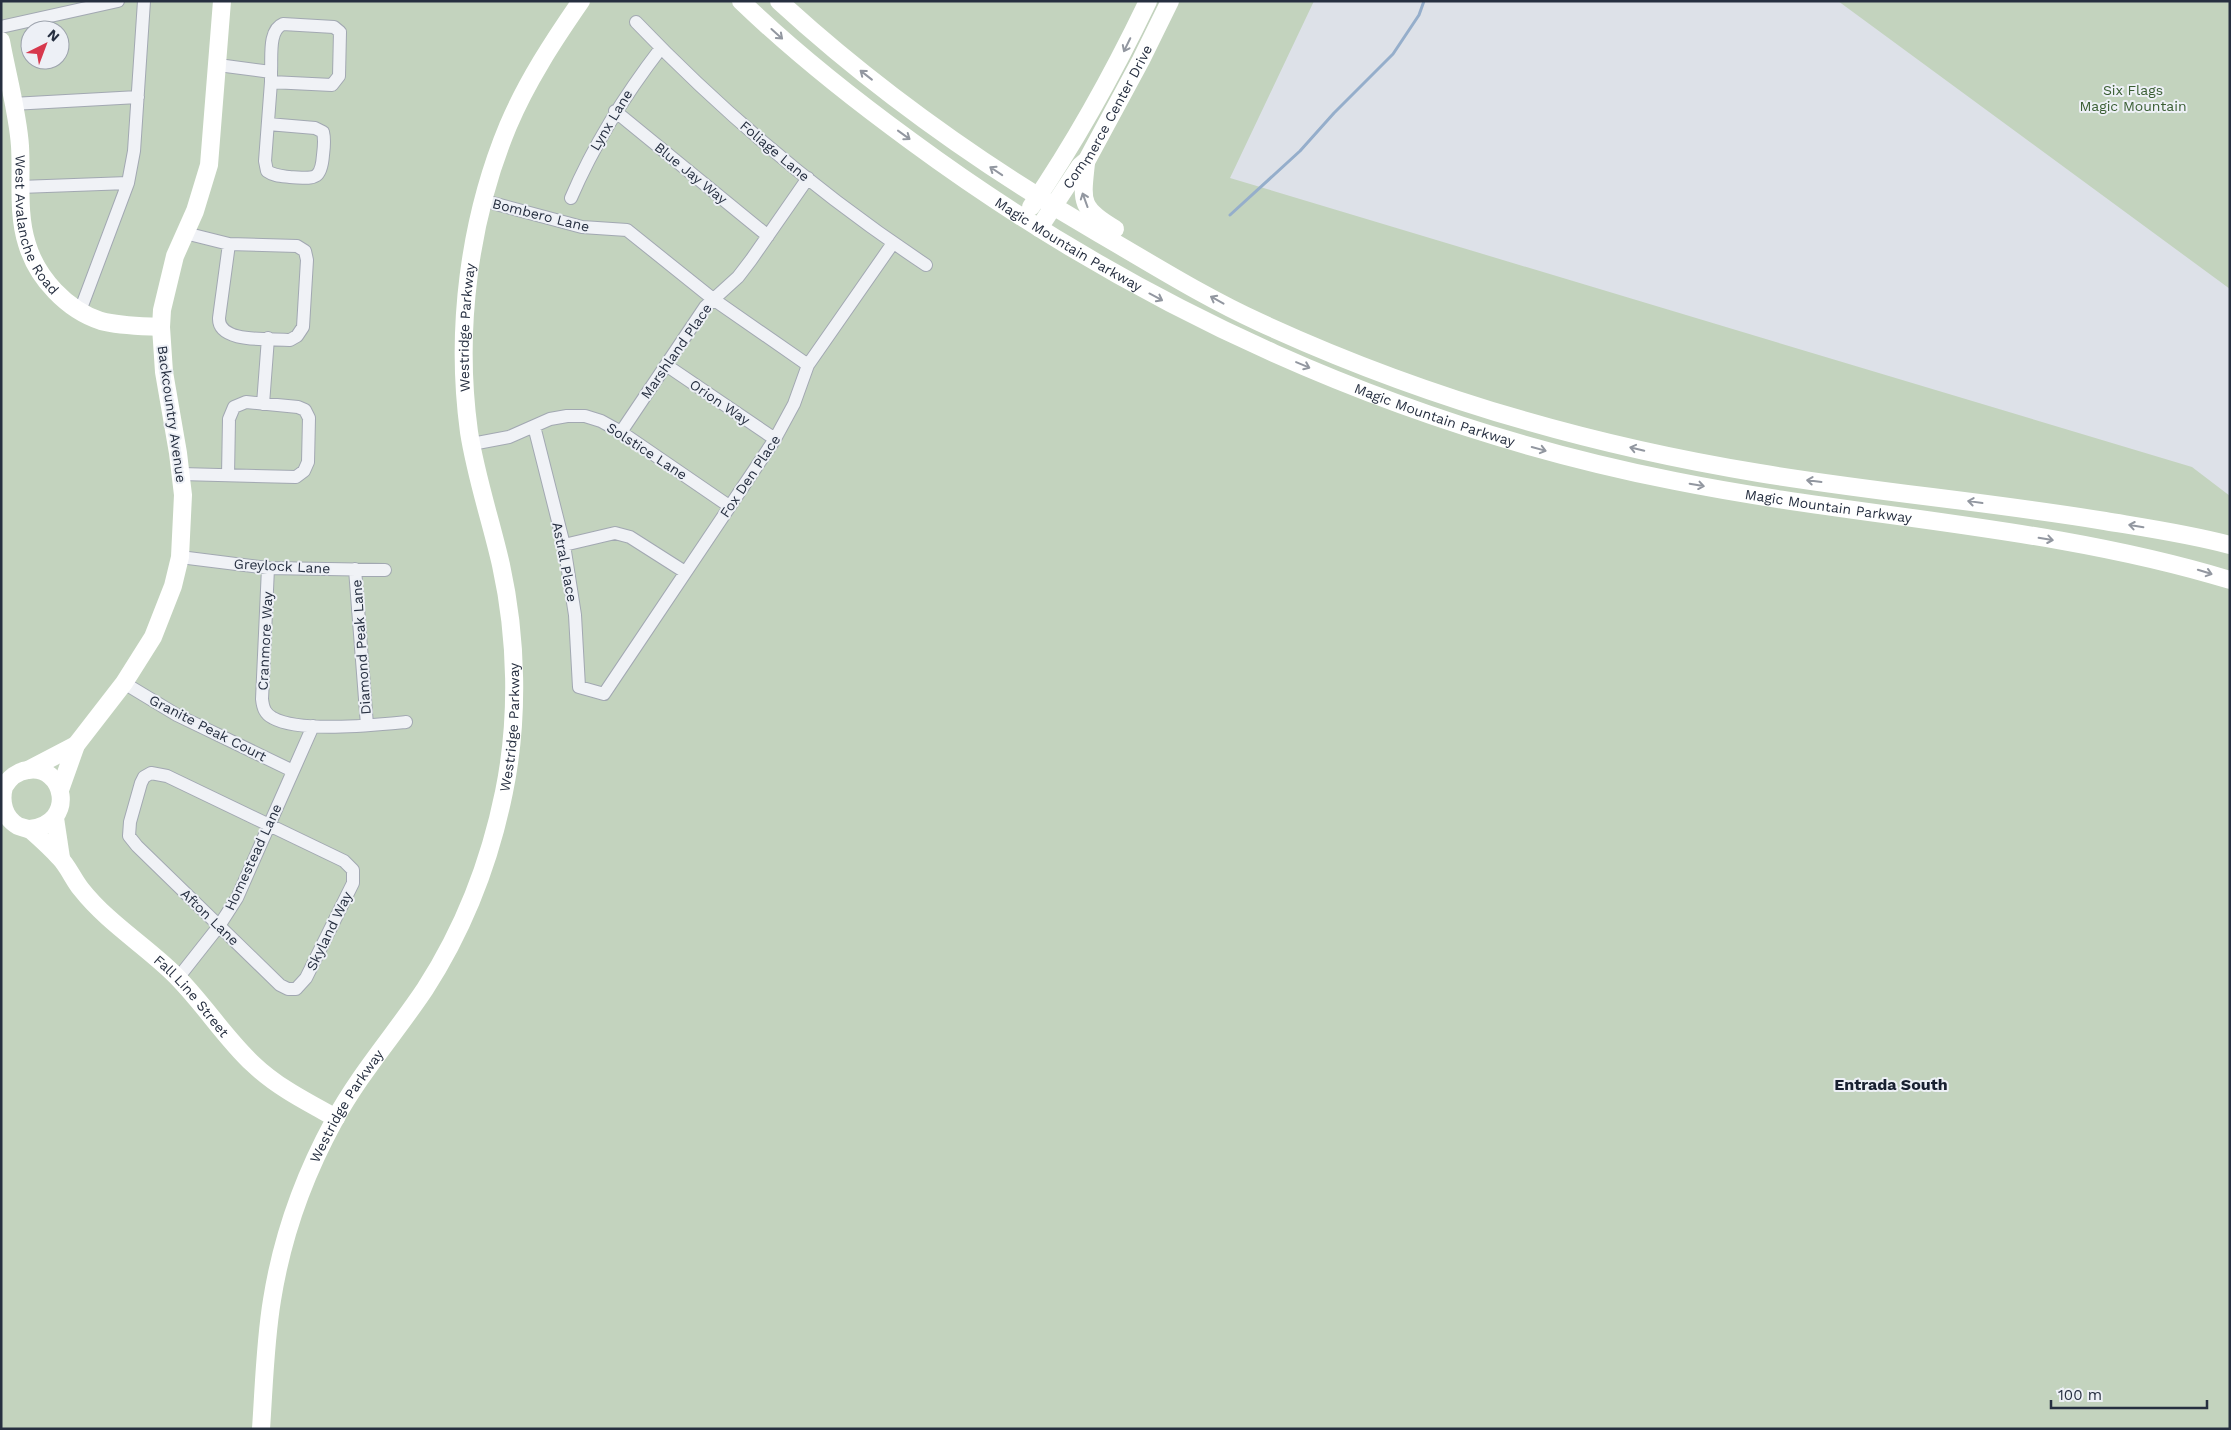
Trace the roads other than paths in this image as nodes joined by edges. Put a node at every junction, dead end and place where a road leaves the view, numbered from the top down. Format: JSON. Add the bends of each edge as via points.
{"nodes":[{"id":1,"x":118,"y":1,"type":"edge"},
{"id":2,"x":144,"y":1,"type":"edge"},
{"id":3,"x":222,"y":1,"type":"edge"},
{"id":4,"x":582,"y":1,"type":"edge"},
{"id":5,"x":741,"y":1,"type":"edge"},
{"id":6,"x":779,"y":1,"type":"edge"},
{"id":7,"x":1148,"y":1,"type":"edge"},
{"id":8,"x":1170,"y":1,"type":"edge"},
{"id":9,"x":636,"y":22,"type":"dead end"},
{"id":10,"x":1,"y":27,"type":"edge"},
{"id":11,"x":1,"y":41,"type":"edge"},
{"id":12,"x":661,"y":48,"type":"junction"},
{"id":13,"x":218,"y":65,"type":"junction"},
{"id":14,"x":271,"y":77,"type":"junction"},
{"id":15,"x":138,"y":97,"type":"junction"},
{"id":16,"x":12,"y":104,"type":"junction"},
{"id":17,"x":615,"y":111,"type":"junction"},
{"id":18,"x":268,"y":124,"type":"junction"},
{"id":19,"x":1086,"y":160,"type":"junction"},
{"id":20,"x":808,"y":178,"type":"junction"},
{"id":21,"x":128,"y":183,"type":"junction"},
{"id":22,"x":20,"y":187,"type":"junction"},
{"id":23,"x":1037,"y":197,"type":"junction"},
{"id":24,"x":571,"y":198,"type":"dead end"},
{"id":25,"x":485,"y":201,"type":"junction"},
{"id":26,"x":1053,"y":206,"type":"junction"},
{"id":27,"x":1023,"y":218,"type":"junction"},
{"id":28,"x":1039,"y":228,"type":"junction"},
{"id":29,"x":185,"y":233,"type":"junction"},
{"id":30,"x":768,"y":236,"type":"junction"},
{"id":31,"x":893,"y":243,"type":"junction"},
{"id":32,"x":229,"y":244,"type":"junction"},
{"id":33,"x":1143,"y":258,"type":"junction"},
{"id":34,"x":926,"y":265,"type":"dead end"},
{"id":35,"x":713,"y":299,"type":"junction"},
{"id":36,"x":80,"y":311,"type":"junction"},
{"id":37,"x":161,"y":328,"type":"junction"},
{"id":38,"x":268,"y":338,"type":"junction"},
{"id":39,"x":666,"y":365,"type":"junction"},
{"id":40,"x":808,"y":365,"type":"junction"},
{"id":41,"x":263,"y":404,"type":"junction"},
{"id":42,"x":534,"y":426,"type":"junction"},
{"id":43,"x":621,"y":432,"type":"junction"},
{"id":44,"x":775,"y":439,"type":"junction"},
{"id":45,"x":472,"y":444,"type":"junction"},
{"id":46,"x":181,"y":474,"type":"junction"},
{"id":47,"x":228,"y":475,"type":"junction"},
{"id":48,"x":729,"y":506,"type":"junction"},
{"id":49,"x":564,"y":545,"type":"junction"},
{"id":50,"x":2230,"y":545,"type":"edge"},
{"id":51,"x":180,"y":557,"type":"junction"},
{"id":52,"x":268,"y":568,"type":"junction"},
{"id":53,"x":355,"y":569,"type":"junction"},
{"id":54,"x":385,"y":570,"type":"dead end"},
{"id":55,"x":685,"y":572,"type":"junction"},
{"id":56,"x":2230,"y":580,"type":"edge"},
{"id":57,"x":124,"y":683,"type":"junction"},
{"id":58,"x":591,"y":691,"type":"joint"},
{"id":59,"x":406,"y":722,"type":"dead end"},
{"id":60,"x":367,"y":725,"type":"junction"},
{"id":61,"x":313,"y":726,"type":"junction"},
{"id":62,"x":76,"y":745,"type":"junction"},
{"id":63,"x":30,"y":769,"type":"junction"},
{"id":64,"x":293,"y":771,"type":"junction"},
{"id":65,"x":60,"y":790,"type":"junction"},
{"id":66,"x":55,"y":818,"type":"junction"},
{"id":67,"x":270,"y":825,"type":"junction"},
{"id":68,"x":30,"y":829,"type":"junction"},
{"id":69,"x":60,"y":858,"type":"junction"},
{"id":70,"x":219,"y":926,"type":"junction"},
{"id":71,"x":178,"y":978,"type":"junction"},
{"id":72,"x":296,"y":989,"type":"joint"},
{"id":73,"x":336,"y":1118,"type":"junction"},
{"id":74,"x":261,"y":1429,"type":"edge"}],
"edges":[{"from":1,"to":10,"type":"street"},
{"from":2,"to":15,"type":"street"},
{"from":3,"to":13,"type":"street","name":"Backcountry Avenue"},
{"from":4,"to":25,"type":"street","name":"Westridge Parkway","via":[[552,42],[509,123],[491,170]]},
{"from":5,"to":27,"type":"street","name":"Magic Mountain Parkway","one_way":true,"via":[[798,52],[892,126]]},
{"from":23,"to":6,"type":"street","name":"Magic Mountain Parkway","one_way":true,"via":[[907,108]]},
{"from":7,"to":23,"type":"street","name":"Commerce Center Drive","one_way":true,"via":[[1122,57]]},
{"from":8,"to":19,"type":"street","name":"Commerce Center Drive"},
{"from":9,"to":12,"type":"street","name":"Foliage Lane"},
{"from":11,"to":16,"type":"street","name":"West Avalanche Road"},
{"from":12,"to":17,"type":"street","name":"Lynx Lane"},
{"from":12,"to":20,"type":"street","name":"Foliage Lane","via":[[746,128]]},
{"from":13,"to":14,"type":"street"},
{"from":13,"to":29,"type":"street","name":"Backcountry Avenue","via":[[209,165],[204,189]]},
{"from":14,"to":14,"type":"street","via":[[329,86],[335,84],[339,76],[340,32],[334,27],[280,25],[274,34]]},
{"from":14,"to":18,"type":"street"},
{"from":15,"to":16,"type":"street"},
{"from":15,"to":21,"type":"street"},
{"from":16,"to":22,"type":"street","name":"West Avalanche Road","via":[[20,145]]},
{"from":17,"to":24,"type":"street","name":"Lynx Lane","via":[[597,140]]},
{"from":17,"to":30,"type":"street","name":"Blue Jay Way"},
{"from":18,"to":18,"type":"street","via":[[265,161],[268,171],[276,175],[312,178],[318,175],[322,168],[323,132],[315,128]]},
{"from":19,"to":26,"type":"street","name":"Commerce Center Drive"},
{"from":33,"to":19,"type":"street","one_way":true,"via":[[1123,234],[1100,221],[1087,207],[1082,193]]},
{"from":20,"to":30,"type":"street","name":"Marshland Place"},
{"from":20,"to":31,"type":"street","name":"Foliage Lane"},
{"from":21,"to":22,"type":"street"},
{"from":21,"to":36,"type":"street"},
{"from":22,"to":36,"type":"street","name":"West Avalanche Road","via":[[26,243],[35,263],[48,283]]},
{"from":23,"to":26,"type":"street","name":"Magic Mountain Parkway"},
{"from":23,"to":27,"type":"street","name":"Commerce Center Drive"},
{"from":25,"to":35,"type":"street","name":"Bombero Lane","via":[[582,227],[628,230]]},
{"from":25,"to":45,"type":"street","name":"Westridge Parkway","via":[[469,268],[464,323],[464,375]]},
{"from":26,"to":28,"type":"street","name":"Commerce Center Drive"},
{"from":26,"to":33,"type":"street","name":"Magic Mountain Parkway"},
{"from":27,"to":28,"type":"street","name":"Magic Mountain Parkway"},
{"from":28,"to":56,"type":"street","name":"Magic Mountain Parkway","one_way":true,"via":[[1117,276],[1237,337],[1360,389],[1529,446],[1608,467],[1703,486],[2078,544],[2174,563]]},
{"from":29,"to":32,"type":"street"},
{"from":29,"to":37,"type":"street","name":"Backcountry Avenue","via":[[168,279]]},
{"from":30,"to":35,"type":"street","name":"Marshland Place","via":[[738,277]]},
{"from":31,"to":34,"type":"street","name":"Foliage Lane"},
{"from":31,"to":40,"type":"street","name":"Fox Den Place"},
{"from":32,"to":38,"type":"street","via":[[219,324],[226,334],[232,336]]},
{"from":32,"to":38,"type":"street","via":[[297,246],[306,251],[300,332],[290,340]]},
{"from":50,"to":33,"type":"street","name":"Magic Mountain Parkway","one_way":true,"via":[[2077,516],[1761,473],[1586,436],[1485,409],[1317,346],[1242,314]]},
{"from":35,"to":39,"type":"street","name":"Marshland Place"},
{"from":35,"to":40,"type":"street"},
{"from":36,"to":37,"type":"street","name":"West Avalanche Road","via":[[116,324]]},
{"from":37,"to":46,"type":"street","name":"Backcountry Avenue","via":[[164,372]]},
{"from":38,"to":41,"type":"street"},
{"from":39,"to":43,"type":"street","name":"Marshland Place"},
{"from":39,"to":44,"type":"street","name":"Orion Way"},
{"from":40,"to":44,"type":"street","name":"Fox Den Place","via":[[794,404]]},
{"from":41,"to":47,"type":"street","via":[[239,403],[230,412]]},
{"from":41,"to":47,"type":"street","via":[[298,407],[308,414],[307,467],[296,477]]},
{"from":42,"to":43,"type":"street","name":"Solstice Lane","via":[[559,417],[584,416]]},
{"from":42,"to":45,"type":"street","name":"Solstice Lane","via":[[509,437]]},
{"from":42,"to":49,"type":"street","name":"Astral Place"},
{"from":43,"to":48,"type":"street","name":"Solstice Lane"},
{"from":44,"to":48,"type":"street","name":"Fox Den Place"},
{"from":45,"to":73,"type":"street","name":"Westridge Parkway","via":[[500,562],[511,629],[513,718],[505,788],[495,830],[467,911],[442,961]]},
{"from":46,"to":47,"type":"street"},
{"from":46,"to":51,"type":"street","name":"Backcountry Avenue"},
{"from":48,"to":55,"type":"street","name":"Fox Den Place"},
{"from":49,"to":55,"type":"street","via":[[615,533],[630,537]]},
{"from":49,"to":58,"type":"street","name":"Astral Place","via":[[575,615],[579,687]]},
{"from":51,"to":52,"type":"street","name":"Greylock Lane"},
{"from":51,"to":57,"type":"street","name":"Backcountry Avenue","via":[[164,613]]},
{"from":52,"to":53,"type":"street","name":"Greylock Lane"},
{"from":52,"to":61,"type":"street","name":"Cranmore Way","via":[[262,706],[266,713],[280,721]]},
{"from":53,"to":54,"type":"street","name":"Greylock Lane"},
{"from":53,"to":60,"type":"street","name":"Diamond Peak Lane"},
{"from":55,"to":58,"type":"street","name":"Fox Den Place","via":[[604,694]]},
{"from":57,"to":62,"type":"street","name":"Backcountry Avenue"},
{"from":57,"to":64,"type":"street","name":"Granite Peak Court","via":[[177,715]]},
{"from":59,"to":60,"type":"street"},
{"from":60,"to":61,"type":"street"},
{"from":61,"to":64,"type":"street","name":"Homestead Lane"},
{"from":62,"to":63,"type":"street"},
{"from":62,"to":65,"type":"street"},
{"from":63,"to":65,"type":"street","via":[[49,775]]},
{"from":63,"to":68,"type":"street","via":[[11,777],[2,795],[2,805],[9,819]]},
{"from":64,"to":67,"type":"street","name":"Homestead Lane"},
{"from":65,"to":66,"type":"street","via":[[60,809]]},
{"from":66,"to":68,"type":"street","via":[[40,828]]},
{"from":66,"to":69,"type":"street"},
{"from":67,"to":70,"type":"street","name":"Homestead Lane","via":[[237,898]]},
{"from":67,"to":70,"type":"street","name":"Afton Lane","via":[[167,776],[151,773],[144,777],[129,836]]},
{"from":67,"to":72,"type":"street","name":"Skyland Way","via":[[344,861],[353,870],[353,884],[306,978]]},
{"from":68,"to":69,"type":"street"},
{"from":69,"to":71,"type":"street","name":"Fall Line Street","via":[[102,912]]},
{"from":70,"to":71,"type":"street","name":"Homestead Lane"},
{"from":70,"to":72,"type":"street","name":"Afton Lane","via":[[280,984]]},
{"from":71,"to":73,"type":"street","name":"Fall Line Street","via":[[252,1063],[276,1083]]},
{"from":73,"to":74,"type":"street","name":"Westridge Parkway","via":[[300,1196],[286,1238],[272,1299]]}]}
